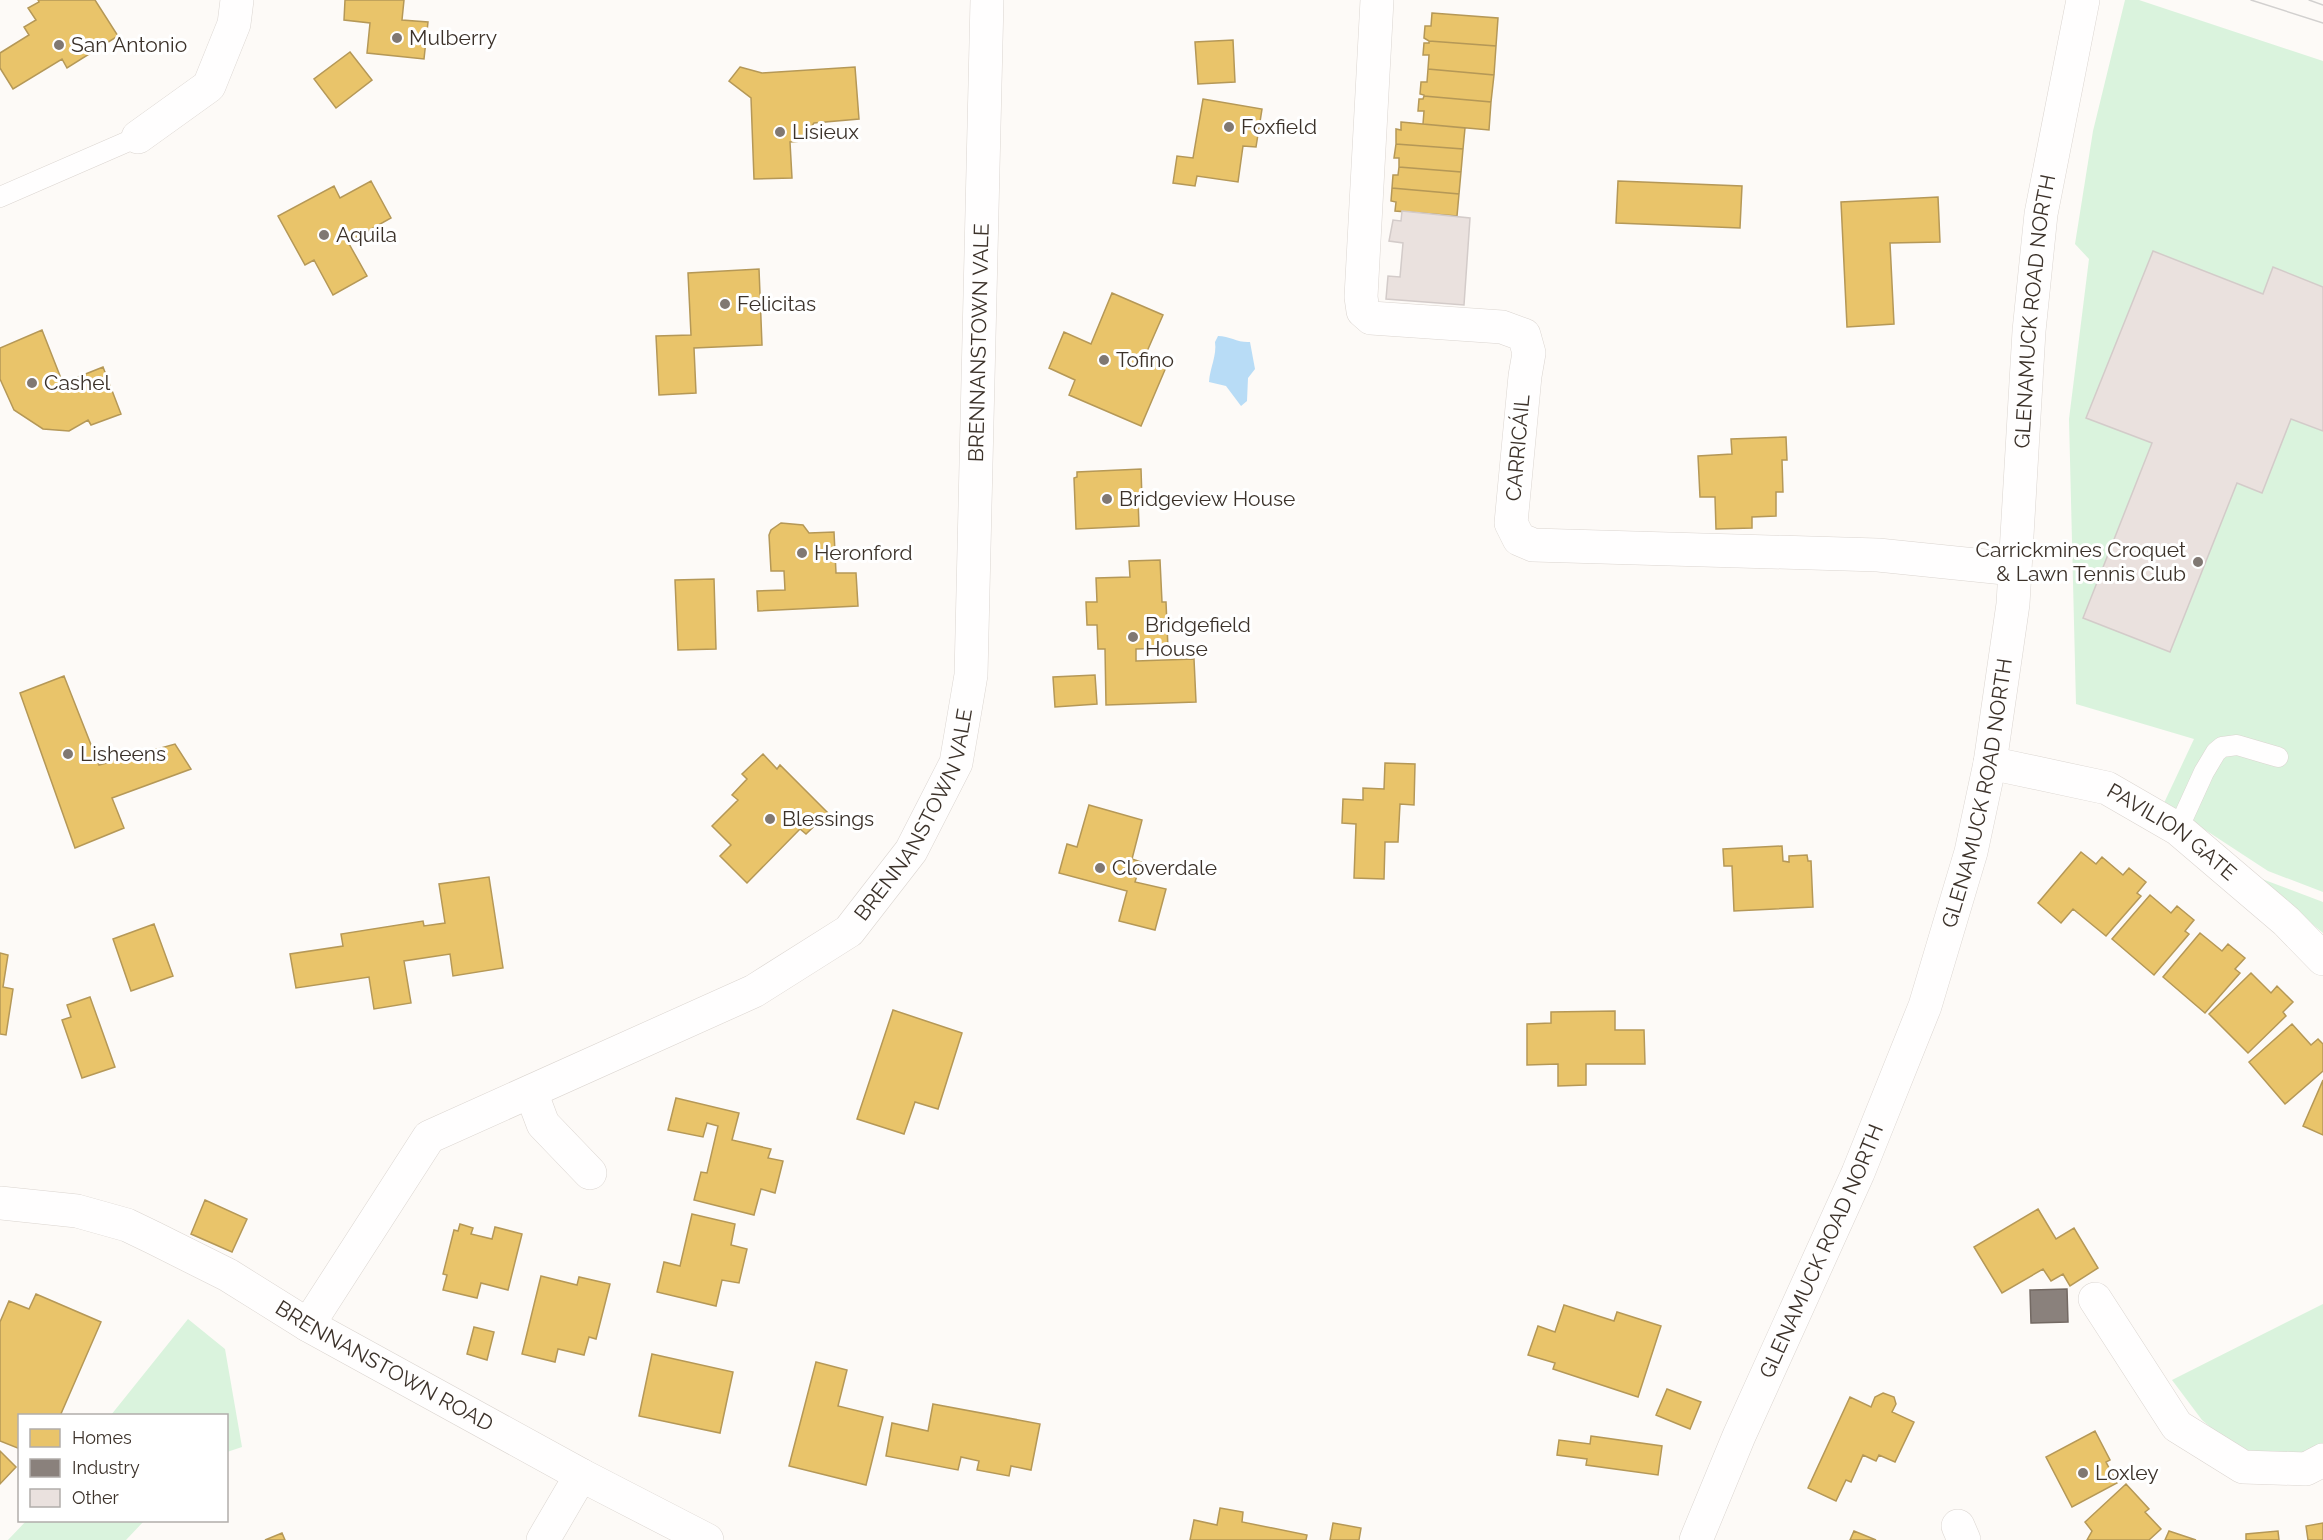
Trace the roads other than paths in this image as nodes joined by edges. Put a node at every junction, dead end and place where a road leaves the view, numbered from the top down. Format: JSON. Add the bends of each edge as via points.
{"nodes":[{"id":1,"x":237,"y":0,"type":"edge"},
{"id":2,"x":987,"y":0,"type":"edge"},
{"id":3,"x":1377,"y":0,"type":"edge"},
{"id":4,"x":2080,"y":14,"type":"edge"},
{"id":5,"x":138,"y":137,"type":"joint"},
{"id":6,"x":0,"y":197,"type":"edge"},
{"id":7,"x":2014,"y":569,"type":"junction"},
{"id":8,"x":2278,"y":757,"type":"dead end"},
{"id":9,"x":1990,"y":763,"type":"junction"},
{"id":10,"x":2178,"y":829,"type":"junction"},
{"id":11,"x":2323,"y":958,"type":"edge"},
{"id":12,"x":531,"y":1092,"type":"junction"},
{"id":13,"x":590,"y":1173,"type":"dead end"},
{"id":14,"x":0,"y":1188,"type":"edge"},
{"id":15,"x":0,"y":1203,"type":"edge"},
{"id":16,"x":57,"y":1208,"type":"junction"},
{"id":17,"x":2095,"y":1299,"type":"dead end"},
{"id":18,"x":308,"y":1325,"type":"junction"},
{"id":19,"x":2323,"y":1460,"type":"edge"},
{"id":20,"x":581,"y":1475,"type":"junction"},
{"id":21,"x":543,"y":1540,"type":"edge"},
{"id":22,"x":707,"y":1540,"type":"edge"},
{"id":23,"x":1696,"y":1540,"type":"edge"}],
"edges":[{"from":1,"to":5,"type":"street","via":[[234,24],[209,86]]},
{"from":2,"to":12,"type":"street","name":"BRENNANSTOWN VALE","via":[[971,675],[956,763],[911,851],[849,931],[754,992]]},
{"from":3,"to":7,"type":"street","name":"CARRICÁIL","via":[[1363,311],[1371,318],[1502,327],[1524,334],[1529,353],[1510,523],[1518,539],[1533,545],[1878,555]]},
{"from":4,"to":7,"type":"street","name":"GLENAMUCK ROAD NORTH","via":[[2040,226],[2029,331]]},
{"from":5,"to":6,"type":"lane"},
{"from":7,"to":9,"type":"street","name":"GLENAMUCK ROAD NORTH","via":[[2013,604]]},
{"from":8,"to":10,"type":"lane","via":[[2237,745],[2222,747],[2204,772]]},
{"from":9,"to":10,"type":"street","name":"PAVILION GATE","via":[[2107,788]]},
{"from":9,"to":23,"type":"street","name":"GLENAMUCK ROAD NORTH","via":[[1971,852],[1925,1006],[1858,1173],[1714,1491]]},
{"from":10,"to":11,"type":"street","name":"PAVILION GATE","via":[[2286,921]]},
{"from":12,"to":13,"type":"street","via":[[543,1124]]},
{"from":12,"to":18,"type":"street","name":"BRENNANSTOWN VALE","via":[[429,1137]]},
{"from":14,"to":16,"type":"street","name":"BRENNANSTOWN ROAD"},
{"from":15,"to":16,"type":"street","name":"BRENNANSTOWN ROAD"},
{"from":16,"to":18,"type":"street","name":"BRENNANSTOWN ROAD","via":[[145,1233],[228,1275]]},
{"from":17,"to":19,"type":"street","via":[[2177,1426],[2243,1467],[2306,1469]]},
{"from":18,"to":20,"type":"street","name":"BRENNANSTOWN ROAD"},
{"from":20,"to":21,"type":"street"},
{"from":20,"to":22,"type":"street","name":"BRENNANSTOWN ROAD"}]}
